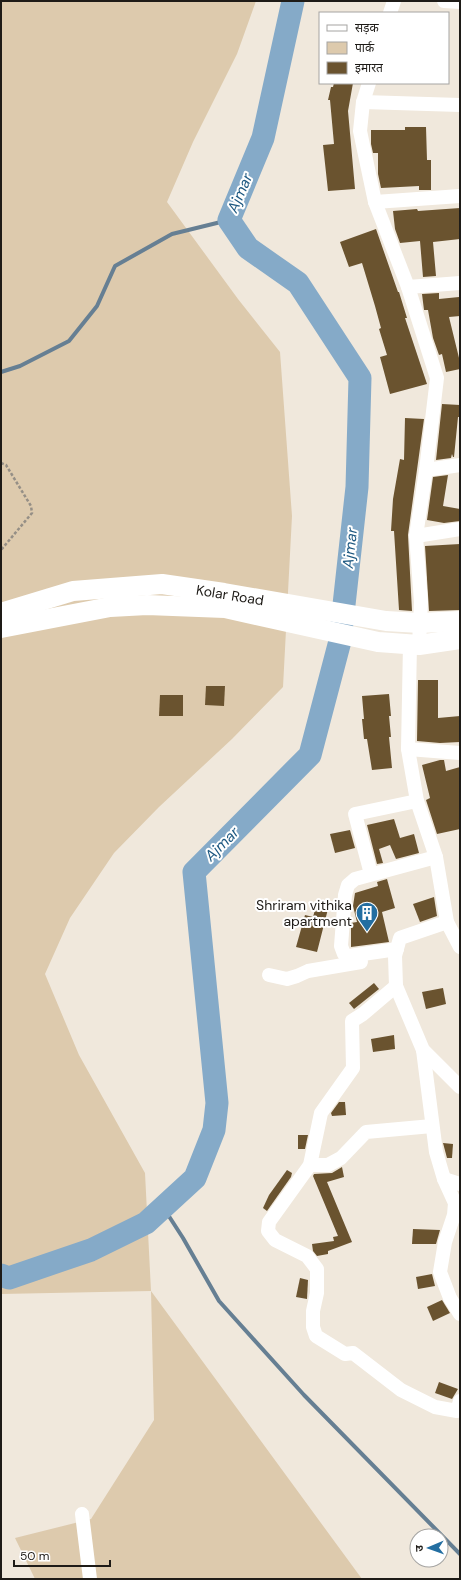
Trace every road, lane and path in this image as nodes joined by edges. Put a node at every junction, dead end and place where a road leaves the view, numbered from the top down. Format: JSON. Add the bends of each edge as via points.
{"nodes":[{"id":1,"x":394,"y":1,"type":"edge"},
{"id":2,"x":444,"y":1,"type":"edge"},
{"id":3,"x":460,"y":2,"type":"edge"},
{"id":4,"x":390,"y":12,"type":"edge"},
{"id":5,"x":369,"y":84,"type":"edge"},
{"id":6,"x":363,"y":102,"type":"junction"},
{"id":7,"x":460,"y":105,"type":"edge"},
{"id":8,"x":460,"y":196,"type":"edge"},
{"id":9,"x":375,"y":202,"type":"junction"},
{"id":10,"x":460,"y":283,"type":"edge"},
{"id":11,"x":408,"y":287,"type":"junction"},
{"id":12,"x":1,"y":463,"type":"edge"},
{"id":13,"x":460,"y":465,"type":"edge"},
{"id":14,"x":426,"y":470,"type":"junction"},
{"id":15,"x":460,"y":529,"type":"edge"},
{"id":16,"x":416,"y":536,"type":"junction"},
{"id":17,"x":1,"y":550,"type":"edge"},
{"id":18,"x":224,"y":601,"type":"junction"},
{"id":19,"x":1,"y":613,"type":"edge"},
{"id":20,"x":460,"y":621,"type":"edge"},
{"id":21,"x":420,"y":623,"type":"junction"},
{"id":22,"x":1,"y":628,"type":"edge"},
{"id":23,"x":460,"y":639,"type":"edge"},
{"id":24,"x":414,"y":644,"type":"junction"},
{"id":25,"x":408,"y":749,"type":"junction"},
{"id":26,"x":460,"y":753,"type":"edge"},
{"id":27,"x":417,"y":801,"type":"junction"},
{"id":28,"x":436,"y":857,"type":"junction"},
{"id":29,"x":371,"y":874,"type":"junction"},
{"id":30,"x":447,"y":922,"type":"junction"},
{"id":31,"x":460,"y":947,"type":"edge"},
{"id":32,"x":396,"y":953,"type":"junction"},
{"id":33,"x":269,"y":975,"type":"dead end"},
{"id":34,"x":396,"y":986,"type":"junction"},
{"id":35,"x":423,"y":1050,"type":"junction"},
{"id":36,"x":460,"y":1087,"type":"edge"},
{"id":37,"x":432,"y":1126,"type":"junction"},
{"id":38,"x":310,"y":1165,"type":"junction"},
{"id":39,"x":444,"y":1179,"type":"junction"},
{"id":40,"x":460,"y":1184,"type":"edge"},
{"id":41,"x":460,"y":1314,"type":"edge"},
{"id":42,"x":459,"y":1409,"type":"edge"},
{"id":43,"x":82,"y":1514,"type":"dead end"},
{"id":44,"x":90,"y":1579,"type":"edge"}],
"edges":[{"from":1,"to":4,"type":"street"},
{"from":2,"to":3,"type":"street"},
{"from":5,"to":6,"type":"street"},
{"from":6,"to":7,"type":"street"},
{"from":6,"to":9,"type":"street","via":[[360,130]]},
{"from":8,"to":9,"type":"street"},
{"from":9,"to":11,"type":"street"},
{"from":10,"to":11,"type":"street"},
{"from":11,"to":14,"type":"street","via":[[437,378]]},
{"from":12,"to":17,"type":"path","via":[[6,465],[31,506],[32,513]]},
{"from":13,"to":14,"type":"street"},
{"from":14,"to":16,"type":"street"},
{"from":15,"to":16,"type":"street"},
{"from":16,"to":21,"type":"street"},
{"from":18,"to":19,"type":"main road","name":"Kolar Road","via":[[162,584],[73,591]]},
{"from":18,"to":21,"type":"main road","name":"Kolar Road"},
{"from":18,"to":22,"type":"main road","name":"Kolar Road","via":[[110,607]]},
{"from":18,"to":24,"type":"main road","name":"Kolar Road","via":[[378,642]]},
{"from":20,"to":21,"type":"main road","name":"Kolar Road"},
{"from":21,"to":24,"type":"street"},
{"from":23,"to":24,"type":"main road","name":"Kolar Road"},
{"from":24,"to":25,"type":"street"},
{"from":25,"to":26,"type":"street"},
{"from":25,"to":27,"type":"street"},
{"from":27,"to":28,"type":"street"},
{"from":27,"to":29,"type":"street","via":[[356,814]]},
{"from":28,"to":29,"type":"street"},
{"from":28,"to":30,"type":"street"},
{"from":29,"to":32,"type":"street","via":[[355,879],[348,885],[341,946],[344,954],[349,956]]},
{"from":30,"to":31,"type":"street"},
{"from":30,"to":32,"type":"street","via":[[400,938]]},
{"from":32,"to":33,"type":"street","via":[[308,970],[287,979]]},
{"from":32,"to":34,"type":"street"},
{"from":34,"to":35,"type":"street"},
{"from":34,"to":38,"type":"street","via":[[352,1021],[353,1068],[321,1113]]},
{"from":35,"to":36,"type":"street"},
{"from":35,"to":37,"type":"street"},
{"from":37,"to":38,"type":"street","via":[[366,1132],[341,1158],[328,1165]]},
{"from":37,"to":39,"type":"street"},
{"from":38,"to":42,"type":"street","via":[[270,1222],[268,1231],[275,1240],[307,1256],[317,1269],[317,1293],[313,1311],[316,1336],[345,1354],[353,1353],[401,1390],[435,1407]]},
{"from":39,"to":40,"type":"street"},
{"from":39,"to":41,"type":"street","via":[[455,1203],[454,1215],[444,1242],[440,1272],[450,1298]]},
{"from":43,"to":44,"type":"street"}]}
